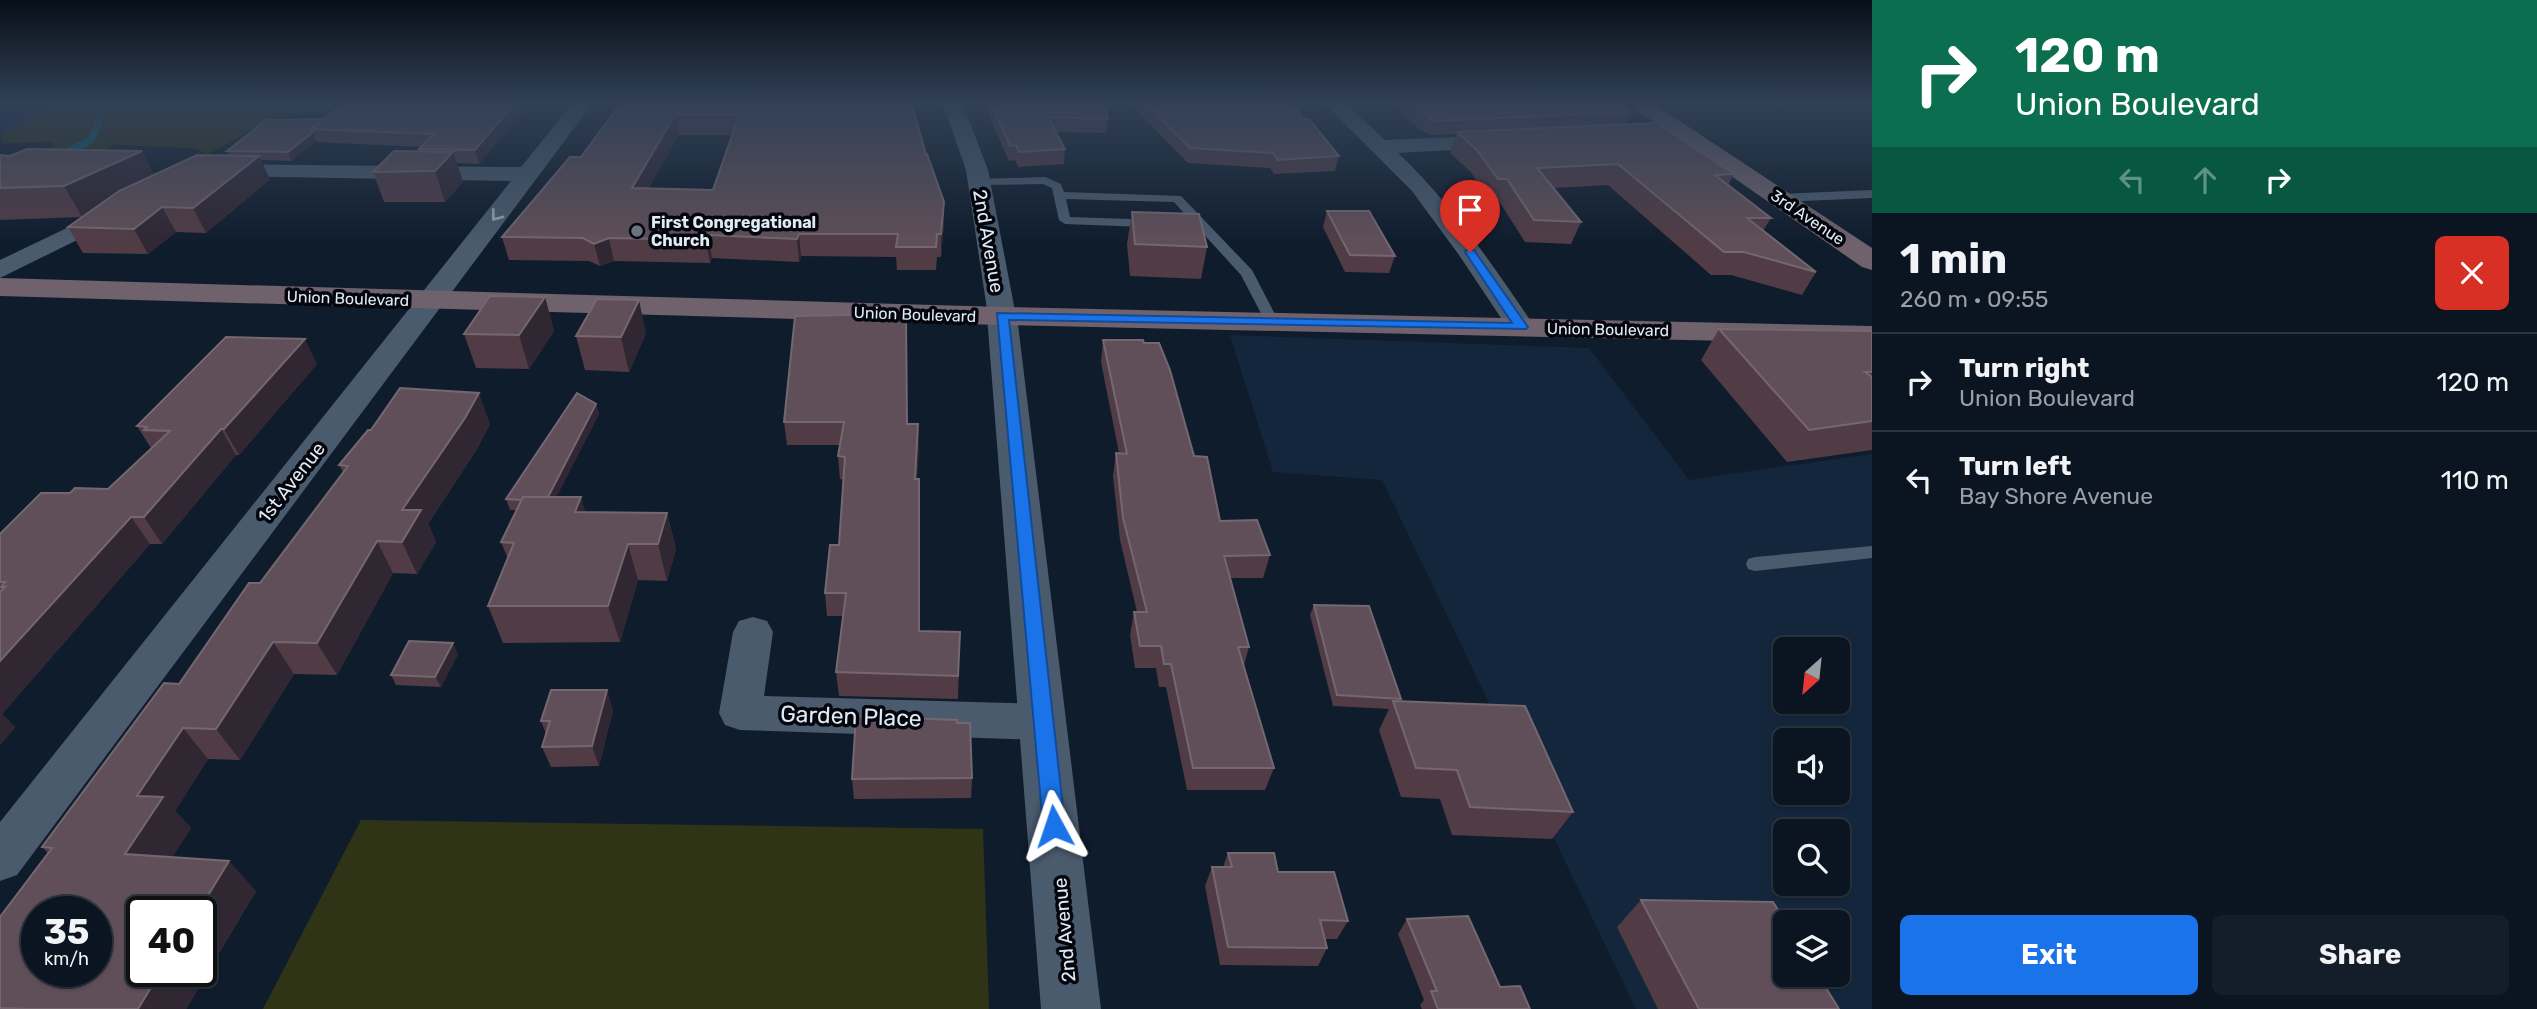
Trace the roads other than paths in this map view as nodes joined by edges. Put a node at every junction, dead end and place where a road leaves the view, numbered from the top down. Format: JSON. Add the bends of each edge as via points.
{"nodes":[{"id":1,"x":546,"y":151,"type":"edge"},
{"id":2,"x":969,"y":151,"type":"edge"},
{"id":3,"x":1383,"y":151,"type":"edge"},
{"id":4,"x":1710,"y":151,"type":"edge"},
{"id":5,"x":529,"y":174,"type":"junction"},
{"id":6,"x":192,"y":175,"type":"edge"},
{"id":7,"x":979,"y":182,"type":"junction"},
{"id":8,"x":1872,"y":194,"type":"edge"},
{"id":9,"x":1059,"y":195,"type":"junction"},
{"id":10,"x":1779,"y":198,"type":"junction"},
{"id":11,"x":131,"y":204,"type":"edge"},
{"id":12,"x":1202,"y":225,"type":"junction"},
{"id":13,"x":1872,"y":261,"type":"edge"},
{"id":14,"x":0,"y":270,"type":"edge"},
{"id":15,"x":0,"y":288,"type":"edge"},
{"id":16,"x":432,"y":300,"type":"junction"},
{"id":17,"x":1002,"y":316,"type":"junction"},
{"id":18,"x":1272,"y":322,"type":"junction"},
{"id":19,"x":1521,"y":327,"type":"junction"},
{"id":20,"x":1872,"y":335,"type":"edge"},
{"id":21,"x":1872,"y":552,"type":"edge"},
{"id":22,"x":1755,"y":564,"type":"dead end"},
{"id":23,"x":753,"y":632,"type":"dead end"},
{"id":24,"x":1044,"y":722,"type":"junction"},
{"id":25,"x":0,"y":859,"type":"edge"},
{"id":26,"x":1071,"y":1009,"type":"edge"}],
"edges":[{"from":1,"to":5,"type":"street","name":"1st Avenue"},
{"from":2,"to":7,"type":"street","name":"2nd Avenue"},
{"from":3,"to":19,"type":"street","via":[[1420,186]]},
{"from":4,"to":10,"type":"main road","name":"3rd Avenue"},
{"from":5,"to":6,"type":"street","via":[[245,168],[204,169]]},
{"from":5,"to":16,"type":"street","name":"1st Avenue","one_way":true},
{"from":7,"to":9,"type":"lane","via":[[1045,180],[1057,186]]},
{"from":7,"to":17,"type":"street","name":"2nd Avenue"},
{"from":8,"to":10,"type":"lane"},
{"from":9,"to":12,"type":"lane","via":[[1177,199]]},
{"from":9,"to":12,"type":"lane","via":[[1065,220]]},
{"from":10,"to":13,"type":"main road","name":"3rd Avenue"},
{"from":11,"to":14,"type":"street"},
{"from":12,"to":18,"type":"lane","via":[[1247,273]]},
{"from":15,"to":16,"type":"main road","name":"Union Boulevard"},
{"from":16,"to":17,"type":"main road","name":"Union Boulevard"},
{"from":16,"to":25,"type":"street","name":"1st Avenue"},
{"from":17,"to":18,"type":"main road","name":"Union Boulevard"},
{"from":17,"to":24,"type":"street","name":"2nd Avenue"},
{"from":18,"to":19,"type":"main road","name":"Union Boulevard"},
{"from":19,"to":20,"type":"main road","name":"Union Boulevard"},
{"from":21,"to":22,"type":"lane"},
{"from":23,"to":24,"type":"street","name":"Garden Place","via":[[740,713]]},
{"from":24,"to":26,"type":"street","name":"2nd Avenue"}]}
